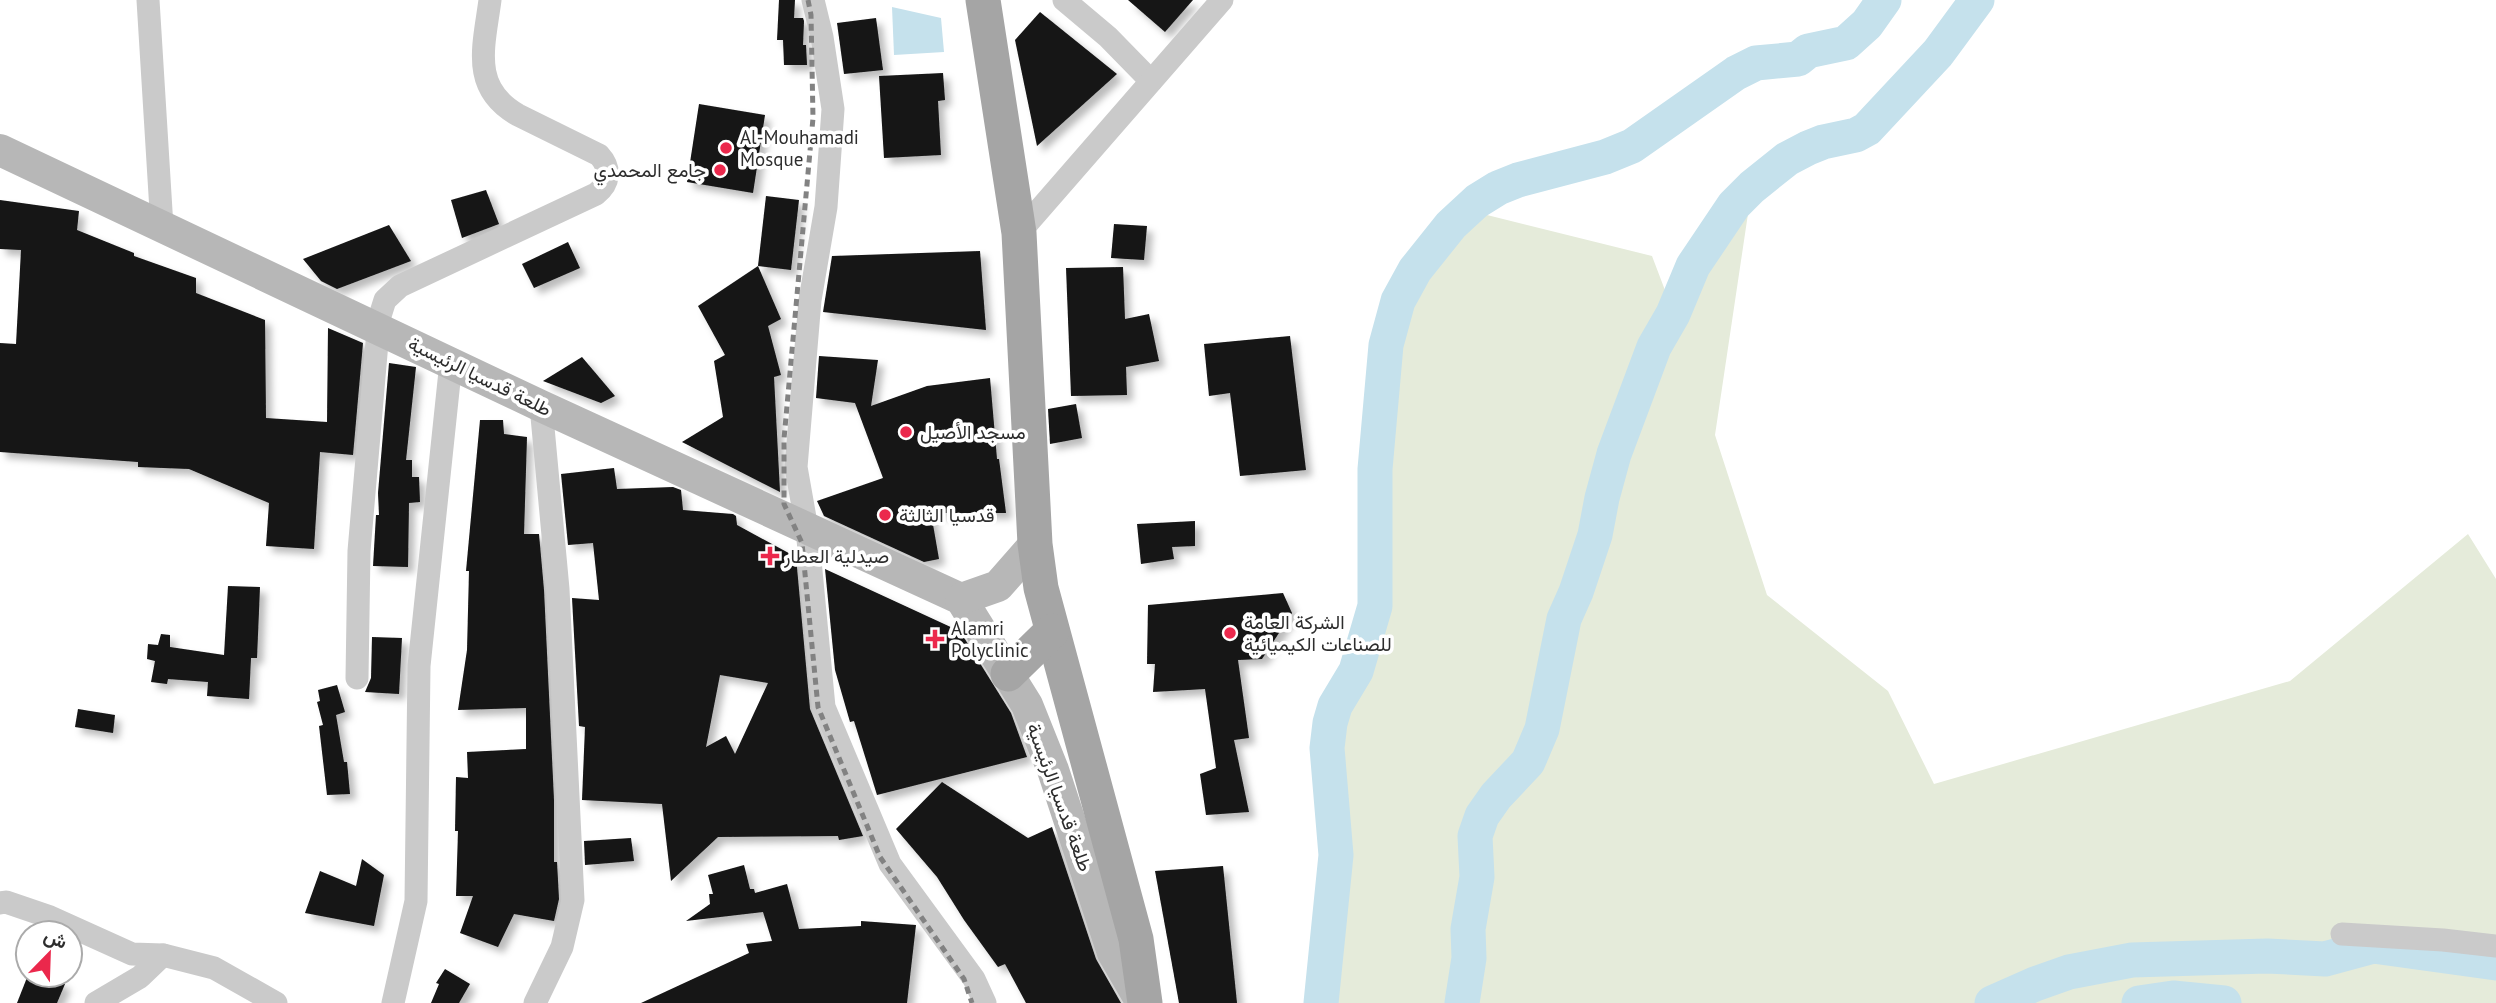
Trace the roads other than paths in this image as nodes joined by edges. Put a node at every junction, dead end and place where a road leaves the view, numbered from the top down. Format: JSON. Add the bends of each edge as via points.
{"nodes":[{"id":1,"x":148,"y":0,"type":"edge"},
{"id":2,"x":490,"y":0,"type":"edge"},
{"id":3,"x":813,"y":0,"type":"edge"},
{"id":4,"x":983,"y":0,"type":"edge"},
{"id":5,"x":1064,"y":0,"type":"edge"},
{"id":6,"x":1222,"y":0,"type":"edge"},
{"id":7,"x":1151,"y":82,"type":"junction"},
{"id":8,"x":0,"y":150,"type":"edge"},
{"id":9,"x":162,"y":226,"type":"junction"},
{"id":10,"x":1019,"y":233,"type":"junction"},
{"id":11,"x":380,"y":329,"type":"junction"},
{"id":12,"x":451,"y":362,"type":"junction"},
{"id":13,"x":541,"y":406,"type":"junction"},
{"id":14,"x":807,"y":528,"type":"junction"},
{"id":15,"x":1035,"y":544,"type":"junction"},
{"id":16,"x":961,"y":599,"type":"junction"},
{"id":17,"x":1052,"y":631,"type":"junction"},
{"id":18,"x":1008,"y":674,"type":"junction"},
{"id":19,"x":357,"y":678,"type":"dead end"},
{"id":20,"x":0,"y":903,"type":"edge"},
{"id":21,"x":2342,"y":934,"type":"dead end"},
{"id":22,"x":2496,"y":946,"type":"edge"},
{"id":23,"x":163,"y":955,"type":"junction"},
{"id":24,"x":96,"y":1003,"type":"edge"},
{"id":25,"x":276,"y":1003,"type":"edge"},
{"id":26,"x":393,"y":1003,"type":"edge"},
{"id":27,"x":535,"y":1003,"type":"edge"},
{"id":28,"x":985,"y":1003,"type":"edge"},
{"id":29,"x":1144,"y":1003,"type":"edge"}],
"edges":[{"from":1,"to":9,"type":"street"},
{"from":2,"to":11,"type":"street","via":[[483,72],[495,98],[518,116],[599,155],[608,172],[605,184],[596,194],[400,286],[385,300]]},
{"from":3,"to":14,"type":"street","via":[[833,109],[796,467]]},
{"from":4,"to":10,"type":"main road"},
{"from":5,"to":7,"type":"street"},
{"from":6,"to":7,"type":"street"},
{"from":7,"to":10,"type":"street"},
{"from":8,"to":9,"type":"main road","name":"طلعة قدسيا الرئيسية"},
{"from":9,"to":11,"type":"main road","name":"طلعة قدسيا الرئيسية"},
{"from":10,"to":15,"type":"main road"},
{"from":11,"to":12,"type":"main road","name":"طلعة قدسيا الرئيسية"},
{"from":11,"to":19,"type":"street","via":[[359,551]]},
{"from":12,"to":13,"type":"main road","name":"طلعة قدسيا الرئيسية"},
{"from":12,"to":26,"type":"street","via":[[419,666],[416,901]]},
{"from":13,"to":14,"type":"main road","name":"طلعة قدسيا الرئيسية"},
{"from":13,"to":27,"type":"street","via":[[558,589],[573,900],[562,947]]},
{"from":14,"to":16,"type":"main road","name":"طلعة قدسيا الرئيسية"},
{"from":14,"to":28,"type":"street","via":[[824,708],[890,863],[974,979]]},
{"from":15,"to":16,"type":"main road","via":[[998,586]]},
{"from":15,"to":17,"type":"main road"},
{"from":16,"to":18,"type":"main road","name":"طلعة قدسيا الرئيسية"},
{"from":17,"to":18,"type":"main road"},
{"from":17,"to":29,"type":"main road","via":[[1136,939]]},
{"from":18,"to":29,"type":"main road","name":"طلعة قدسيا الرئيسية","via":[[1027,705],[1054,770],[1114,953]]},
{"from":20,"to":23,"type":"street","via":[[50,917],[132,954]]},
{"from":21,"to":22,"type":"street"},
{"from":23,"to":24,"type":"street","via":[[140,977]]},
{"from":23,"to":25,"type":"street","via":[[214,968]]}]}
